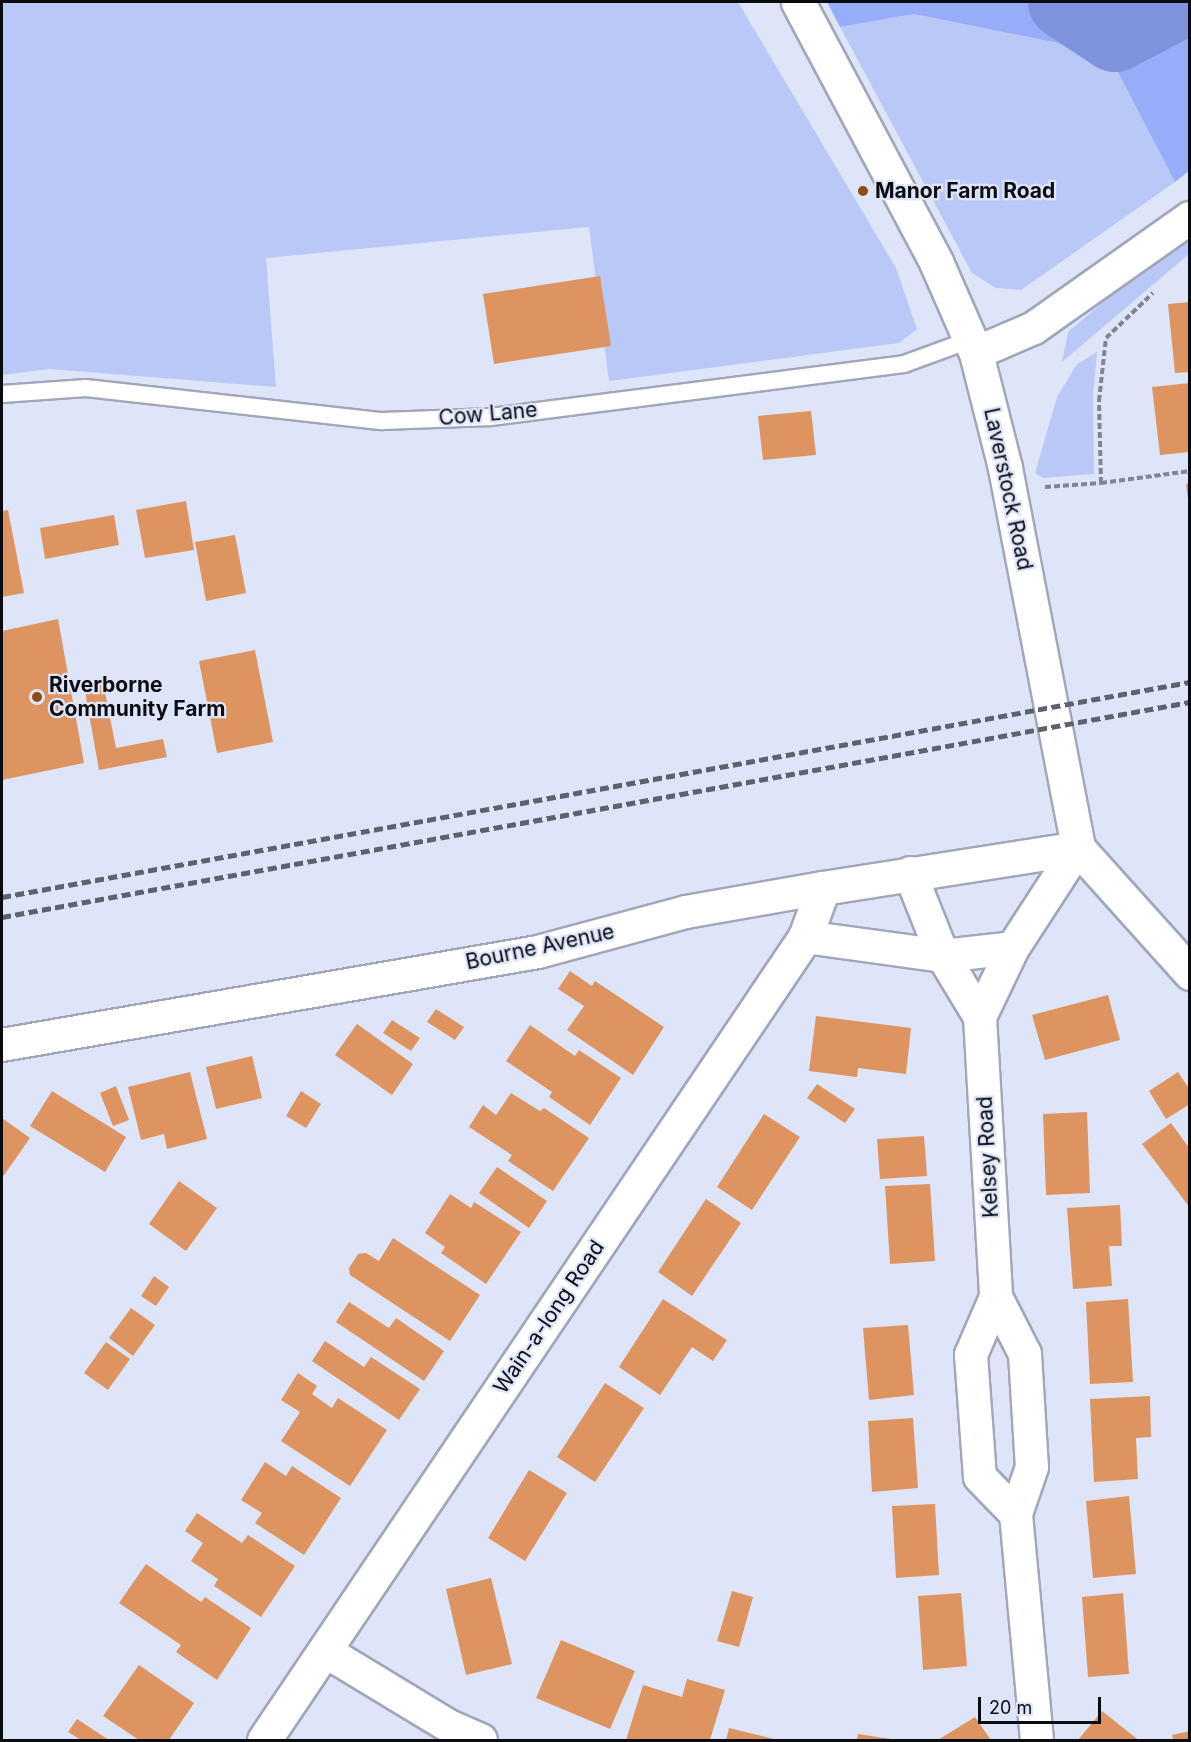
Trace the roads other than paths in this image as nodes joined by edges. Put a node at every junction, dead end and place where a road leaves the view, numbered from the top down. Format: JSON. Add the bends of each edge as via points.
{"nodes":[{"id":1,"x":798,"y":2,"type":"edge"},
{"id":2,"x":1190,"y":218,"type":"edge"},
{"id":3,"x":973,"y":346,"type":"junction"},
{"id":4,"x":2,"y":394,"type":"edge"},
{"id":5,"x":1078,"y":848,"type":"junction"},
{"id":6,"x":910,"y":873,"type":"junction"},
{"id":7,"x":824,"y":888,"type":"junction"},
{"id":8,"x":805,"y":937,"type":"junction"},
{"id":9,"x":1013,"y":948,"type":"junction"},
{"id":10,"x":943,"y":956,"type":"junction"},
{"id":11,"x":1190,"y":973,"type":"edge"},
{"id":12,"x":980,"y":1017,"type":"junction"},
{"id":13,"x":2,"y":1045,"type":"edge"},
{"id":14,"x":996,"y":1297,"type":"junction"},
{"id":15,"x":1016,"y":1514,"type":"junction"},
{"id":16,"x":325,"y":1652,"type":"junction"},
{"id":17,"x":264,"y":1740,"type":"edge"},
{"id":18,"x":481,"y":1740,"type":"edge"},
{"id":19,"x":1037,"y":1740,"type":"edge"}],
"edges":[{"from":1,"to":3,"type":"street","name":"Laverstock Road","via":[[936,262]]},
{"from":2,"to":3,"type":"street","via":[[1034,328]]},
{"from":3,"to":4,"type":"lane","name":"Cow Lane","via":[[904,364],[491,417],[382,421],[86,388]]},
{"from":3,"to":5,"type":"street","name":"Laverstock Road","via":[[1008,489]]},
{"from":5,"to":6,"type":"street","name":"Bourne Avenue"},
{"from":5,"to":9,"type":"street","name":"Kelsey Road"},
{"from":5,"to":11,"type":"street"},
{"from":6,"to":7,"type":"street","name":"Bourne Avenue"},
{"from":6,"to":10,"type":"street","name":"Kelsey Road"},
{"from":7,"to":8,"type":"street","name":"Wain-a-long Road"},
{"from":7,"to":13,"type":"street","name":"Bourne Avenue","via":[[686,912],[538,952]]},
{"from":8,"to":10,"type":"street"},
{"from":8,"to":16,"type":"street","name":"Wain-a-long Road"},
{"from":9,"to":10,"type":"street"},
{"from":9,"to":12,"type":"street","name":"Kelsey Road"},
{"from":10,"to":12,"type":"street","name":"Kelsey Road"},
{"from":12,"to":14,"type":"street","name":"Kelsey Road"},
{"from":14,"to":15,"type":"street","name":"Kelsey Road","via":[[1024,1354],[1032,1467]]},
{"from":14,"to":15,"type":"street","name":"Kelsey Road","via":[[971,1355],[980,1478]]},
{"from":15,"to":19,"type":"street","name":"Kelsey Road"},
{"from":16,"to":17,"type":"street","name":"Wain-a-long Road"},
{"from":16,"to":18,"type":"street","via":[[449,1726]]}]}
